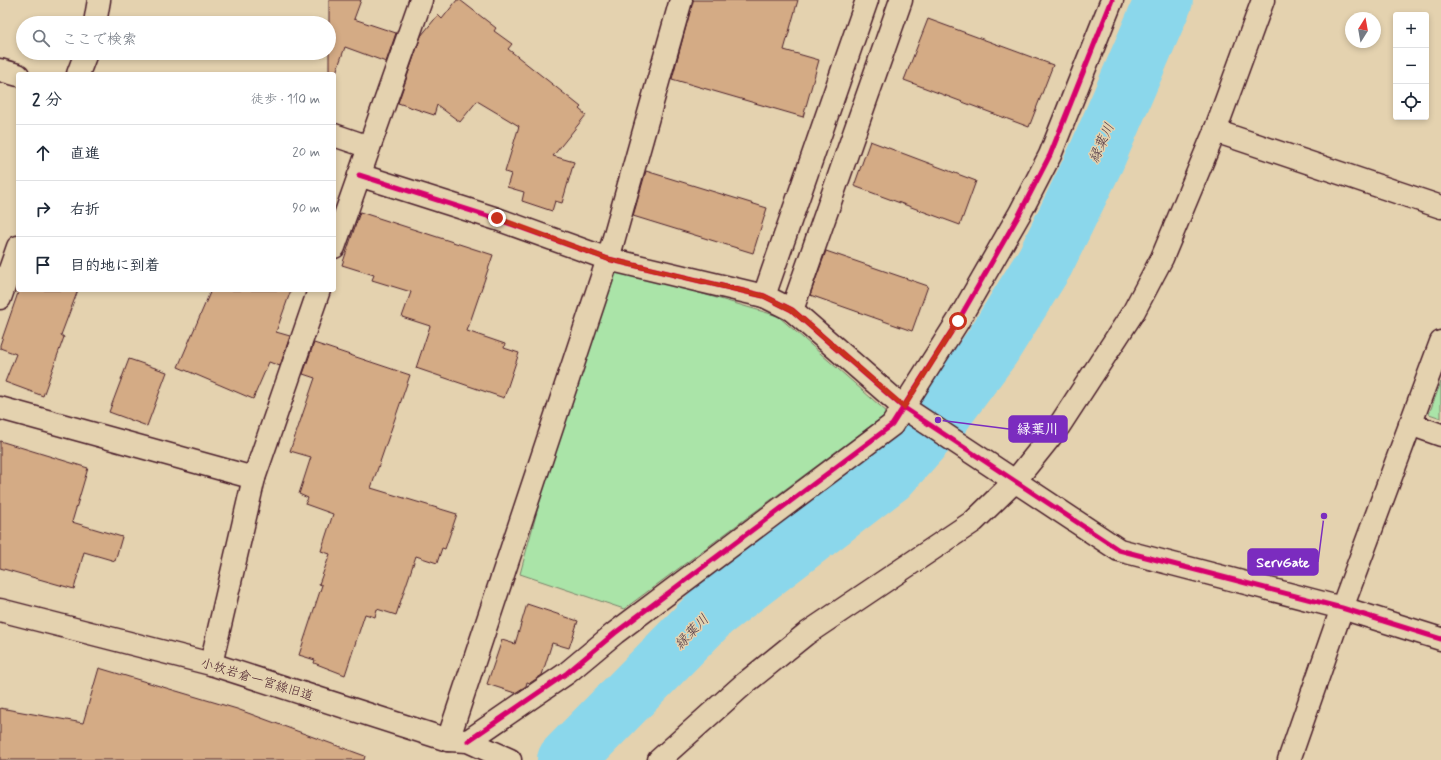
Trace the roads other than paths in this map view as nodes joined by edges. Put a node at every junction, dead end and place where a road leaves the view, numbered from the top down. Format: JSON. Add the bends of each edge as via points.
{"nodes":[{"id":1,"x":99,"y":0,"type":"edge"},
{"id":2,"x":421,"y":0,"type":"edge"},
{"id":3,"x":681,"y":0,"type":"edge"},
{"id":4,"x":867,"y":0,"type":"edge"},
{"id":5,"x":901,"y":0,"type":"edge"},
{"id":6,"x":1112,"y":0,"type":"edge"},
{"id":7,"x":1263,"y":0,"type":"edge"},
{"id":8,"x":96,"y":16,"type":"edge"},
{"id":9,"x":83,"y":60,"type":"edge"},
{"id":10,"x":0,"y":70,"type":"edge"},
{"id":11,"x":79,"y":72,"type":"edge"},
{"id":12,"x":16,"y":74,"type":"edge"},
{"id":13,"x":1215,"y":131,"type":"junction"},
{"id":14,"x":336,"y":136,"type":"edge"},
{"id":15,"x":369,"y":147,"type":"junction"},
{"id":16,"x":359,"y":175,"type":"junction"},
{"id":17,"x":1441,"y":208,"type":"edge"},
{"id":18,"x":336,"y":241,"type":"edge"},
{"id":19,"x":16,"y":253,"type":"edge"},
{"id":20,"x":608,"y":259,"type":"junction"},
{"id":21,"x":318,"y":292,"type":"edge"},
{"id":22,"x":764,"y":296,"type":"junction"},
{"id":23,"x":0,"y":298,"type":"edge"},
{"id":24,"x":792,"y":310,"type":"junction"},
{"id":25,"x":1441,"y":342,"type":"edge"},
{"id":26,"x":0,"y":408,"type":"edge"},
{"id":27,"x":910,"y":411,"type":"junction"},
{"id":28,"x":1410,"y":424,"type":"junction"},
{"id":29,"x":1441,"y":435,"type":"edge"},
{"id":30,"x":254,"y":478,"type":"junction"},
{"id":31,"x":1015,"y":481,"type":"junction"},
{"id":32,"x":1342,"y":608,"type":"junction"},
{"id":33,"x":0,"y":610,"type":"edge"},
{"id":34,"x":1441,"y":639,"type":"edge"},
{"id":35,"x":211,"y":664,"type":"junction"},
{"id":36,"x":458,"y":741,"type":"junction"},
{"id":37,"x":510,"y":760,"type":"edge"},
{"id":38,"x":659,"y":760,"type":"edge"},
{"id":39,"x":1289,"y":760,"type":"edge"}],
"edges":[{"from":1,"to":8,"type":"street"},
{"from":2,"to":15,"type":"street"},
{"from":3,"to":20,"type":"street"},
{"from":4,"to":22,"type":"street"},
{"from":5,"to":24,"type":"street"},
{"from":6,"to":27,"type":"street","via":[[1050,155]]},
{"from":7,"to":13,"type":"street"},
{"from":9,"to":11,"type":"street"},
{"from":10,"to":12,"type":"street"},
{"from":13,"to":17,"type":"street"},
{"from":13,"to":31,"type":"street","via":[[1165,252],[1134,311],[1059,426]]},
{"from":14,"to":15,"type":"street"},
{"from":15,"to":16,"type":"street"},
{"from":16,"to":18,"type":"street"},
{"from":16,"to":20,"type":"street","via":[[497,218]]},
{"from":19,"to":23,"type":"street"},
{"from":20,"to":22,"type":"street"},
{"from":20,"to":36,"type":"street"},
{"from":21,"to":30,"type":"street"},
{"from":22,"to":24,"type":"street"},
{"from":24,"to":27,"type":"street"},
{"from":25,"to":28,"type":"street"},
{"from":26,"to":30,"type":"street"},
{"from":27,"to":31,"type":"street"},
{"from":27,"to":36,"type":"street","via":[[615,633],[567,673]]},
{"from":28,"to":29,"type":"street"},
{"from":28,"to":32,"type":"street"},
{"from":30,"to":35,"type":"street"},
{"from":31,"to":32,"type":"street","via":[[1119,550]]},
{"from":31,"to":38,"type":"street","via":[[974,521],[806,634],[744,684]]},
{"from":32,"to":34,"type":"street"},
{"from":32,"to":39,"type":"street"},
{"from":33,"to":35,"type":"street","name":"小牧岩倉一宮線旧道"},
{"from":35,"to":36,"type":"street","name":"小牧岩倉一宮線旧道"},
{"from":36,"to":37,"type":"street","name":"小牧岩倉一宮線旧道"}]}
